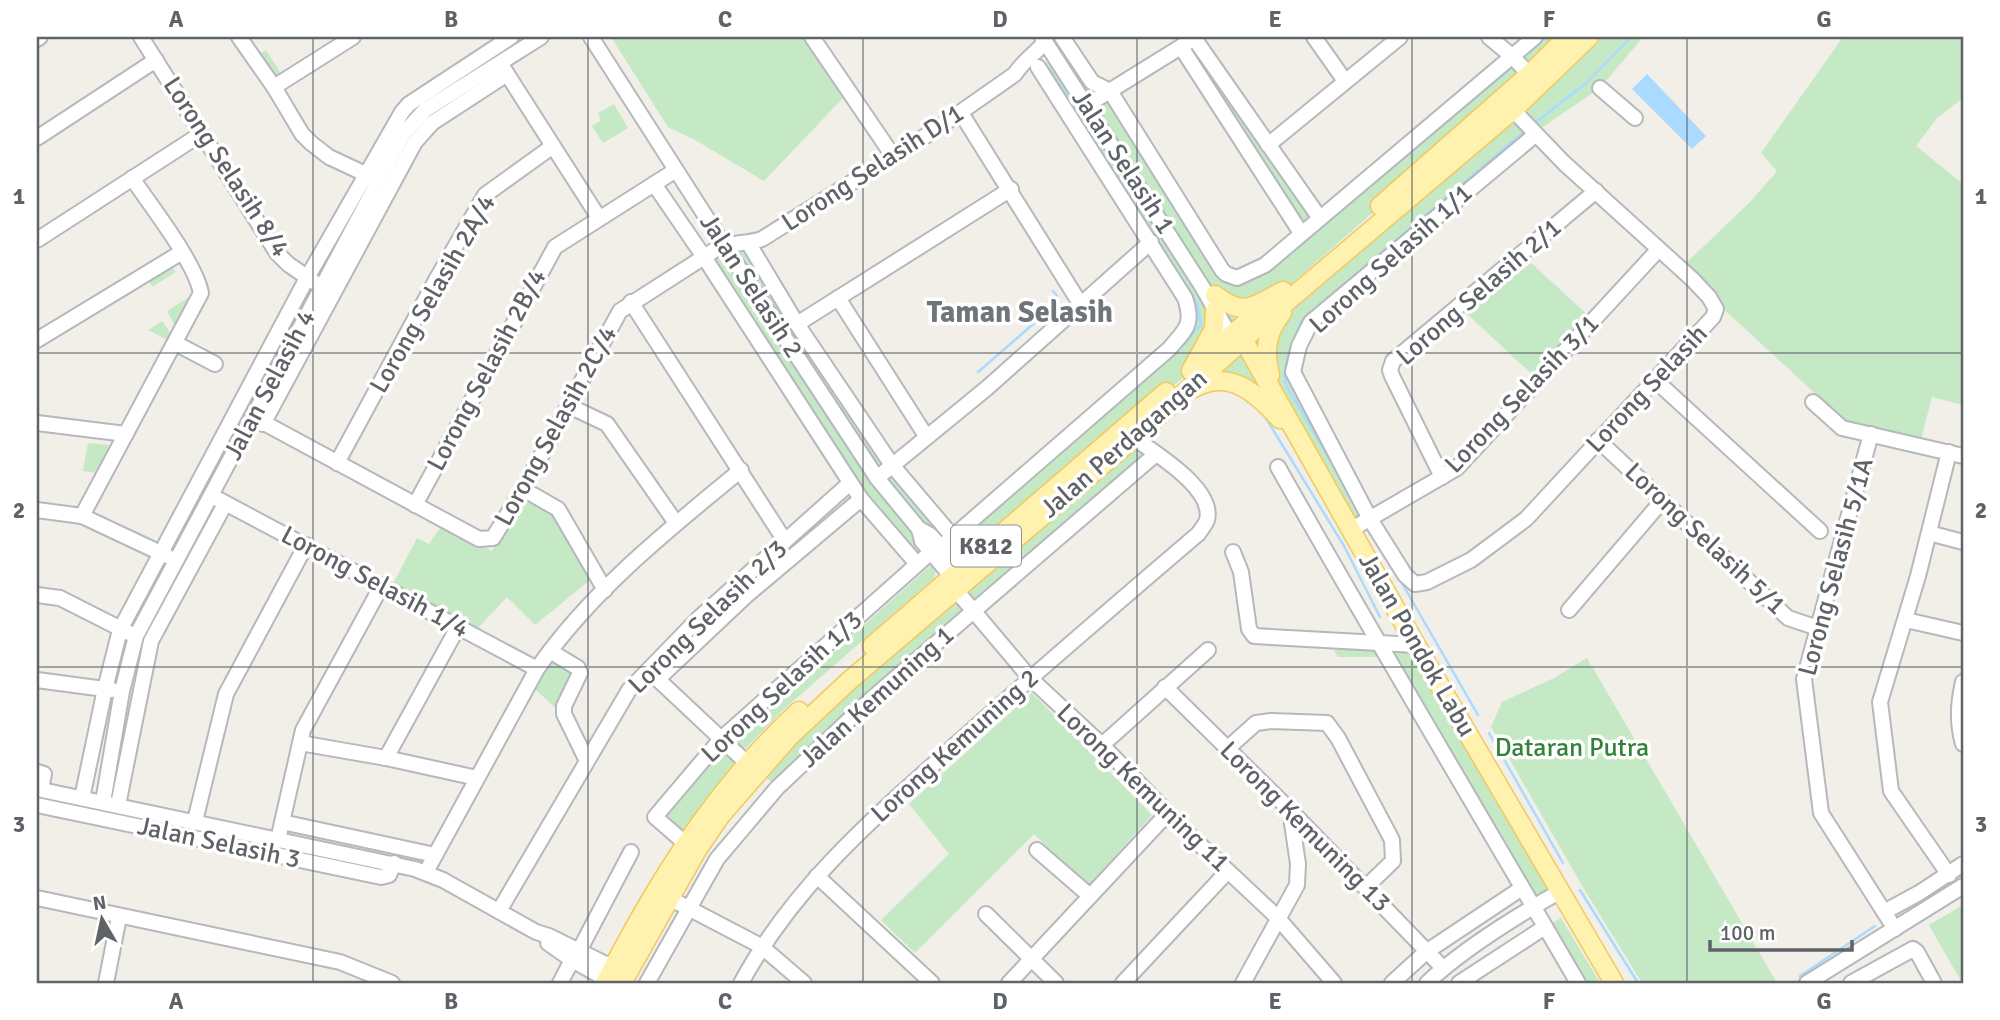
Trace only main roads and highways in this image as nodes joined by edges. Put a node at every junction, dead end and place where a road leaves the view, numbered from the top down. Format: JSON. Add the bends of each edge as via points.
{"nodes":[{"id":1,"x":1567,"y":37,"type":"edge"},
{"id":2,"x":1589,"y":37,"type":"edge"},
{"id":3,"x":1535,"y":80,"type":"junction"},
{"id":4,"x":1291,"y":291,"type":"junction"},
{"id":5,"x":1237,"y":338,"type":"junction"},
{"id":6,"x":1191,"y":372,"type":"junction"},
{"id":7,"x":1177,"y":399,"type":"junction"},
{"id":8,"x":1283,"y":417,"type":"junction"},
{"id":9,"x":955,"y":578,"type":"junction"},
{"id":10,"x":615,"y":979,"type":"edge"},
{"id":11,"x":1614,"y":983,"type":"edge"}],
"edges":[{"from":1,"to":3,"type":"main road","name":"Jalan Perdagangan","number":"K812"},
{"from":2,"to":3,"type":"main road","name":"Jalan Perdagangan","number":"K812"},
{"from":3,"to":4,"type":"main road","name":"Jalan Perdagangan","number":"K812"},
{"from":3,"to":4,"type":"main road","name":"Jalan Perdagangan","number":"K812","via":[[1516,115]]},
{"from":4,"to":5,"type":"main road","name":"Jalan Perdagangan","number":"K812"},
{"from":4,"to":6,"type":"main road","via":[[1239,309],[1211,298],[1211,335]]},
{"from":4,"to":8,"type":"main road","via":[[1265,350]]},
{"from":5,"to":6,"type":"main road","name":"Jalan Perdagangan","number":"K812"},
{"from":5,"to":7,"type":"main road","name":"Jalan Perdagangan","number":"K812"},
{"from":5,"to":8,"type":"main road","name":"Jalan Pondok Labu"},
{"from":6,"to":9,"type":"main road","name":"Jalan Perdagangan","number":"K812"},
{"from":7,"to":8,"type":"main road","via":[[1208,381],[1229,382],[1250,390]]},
{"from":7,"to":9,"type":"main road","name":"Jalan Perdagangan","number":"K812"},
{"from":8,"to":11,"type":"main road","name":"Jalan Pondok Labu"},
{"from":9,"to":10,"type":"main road","name":"Jalan Perdagangan","number":"K812","via":[[782,745],[721,815]]},
{"from":9,"to":10,"type":"main road","name":"Jalan Perdagangan","number":"K812","via":[[747,763],[685,843]]}]}
